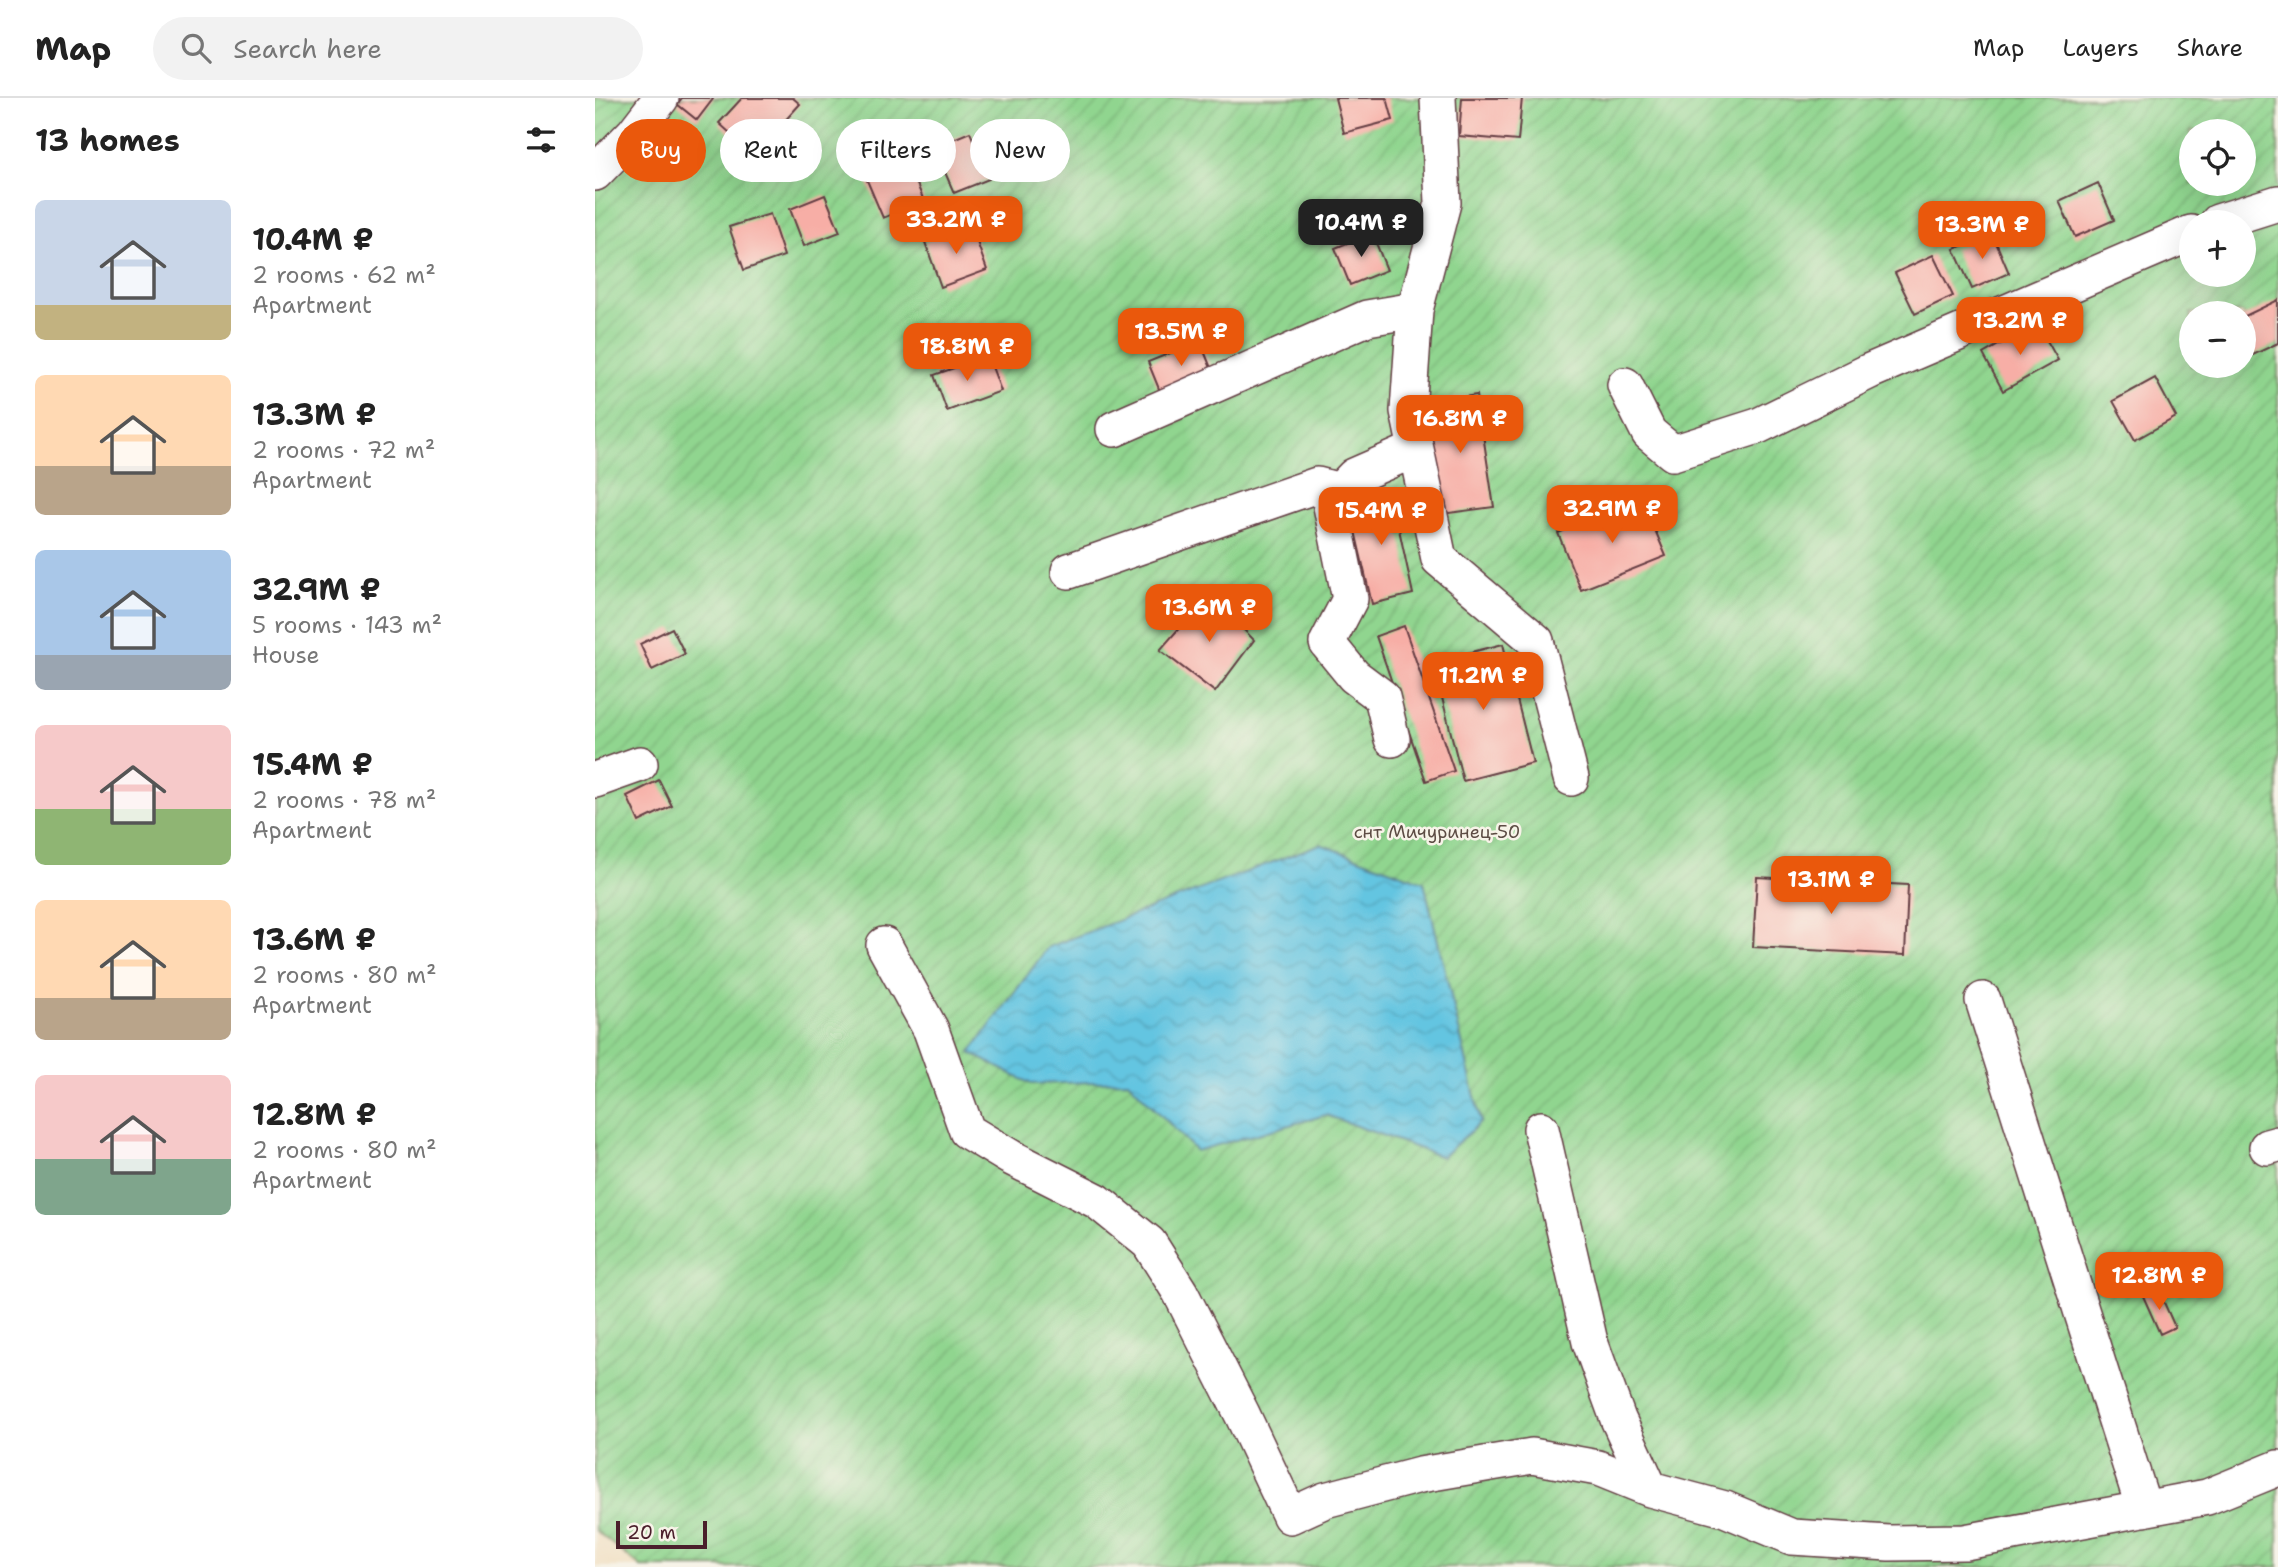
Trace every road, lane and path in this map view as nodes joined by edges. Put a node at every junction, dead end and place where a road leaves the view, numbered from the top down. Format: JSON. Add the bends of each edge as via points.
{"nodes":[{"id":1,"x":661,"y":98,"type":"edge"},
{"id":2,"x":1438,"y":98,"type":"edge"},
{"id":3,"x":595,"y":173,"type":"edge"},
{"id":4,"x":2278,"y":202,"type":"edge"},
{"id":5,"x":2254,"y":210,"type":"edge"},
{"id":6,"x":2179,"y":238,"type":"edge"},
{"id":7,"x":1415,"y":310,"type":"junction"},
{"id":8,"x":1625,"y":385,"type":"dead end"},
{"id":9,"x":1114,"y":429,"type":"dead end"},
{"id":10,"x":1416,"y":449,"type":"junction"},
{"id":11,"x":1340,"y":491,"type":"junction"},
{"id":12,"x":1069,"y":572,"type":"dead end"},
{"id":13,"x":1392,"y":739,"type":"dead end"},
{"id":14,"x":640,"y":764,"type":"dead end"},
{"id":15,"x":1571,"y":778,"type":"dead end"},
{"id":16,"x":595,"y":780,"type":"edge"},
{"id":17,"x":884,"y":945,"type":"dead end"},
{"id":18,"x":1983,"y":1000,"type":"dead end"},
{"id":19,"x":1541,"y":1129,"type":"dead end"},
{"id":20,"x":2278,"y":1468,"type":"edge"},
{"id":21,"x":1650,"y":1489,"type":"junction"},
{"id":22,"x":2144,"y":1509,"type":"junction"}],
"edges":[{"from":1,"to":3,"type":"lane"},
{"from":2,"to":7,"type":"lane","via":[[1443,203]]},
{"from":4,"to":5,"type":"lane"},
{"from":6,"to":8,"type":"lane","via":[[1870,371],[1758,426],[1672,453],[1649,433]]},
{"from":7,"to":9,"type":"lane","via":[[1367,318]]},
{"from":7,"to":10,"type":"lane","via":[[1408,411]]},
{"from":10,"to":11,"type":"lane","via":[[1354,476]]},
{"from":10,"to":15,"type":"lane","via":[[1439,559],[1536,641]]},
{"from":11,"to":12,"type":"lane","via":[[1317,485]]},
{"from":11,"to":13,"type":"lane","via":[[1330,501],[1350,599],[1327,643],[1354,676],[1382,697]]},
{"from":14,"to":16,"type":"lane"},
{"from":17,"to":21,"type":"lane","via":[[930,1030],[967,1130],[1097,1201],[1149,1243],[1187,1304],[1290,1516],[1325,1500],[1420,1475],[1532,1456],[1598,1468]]},
{"from":18,"to":22,"type":"lane"},
{"from":19,"to":21,"type":"lane","via":[[1590,1342]]},
{"from":20,"to":22,"type":"lane","via":[[2207,1497]]},
{"from":21,"to":22,"type":"lane","via":[[1725,1509],[1792,1536],[1889,1543],[1965,1542]]}]}
